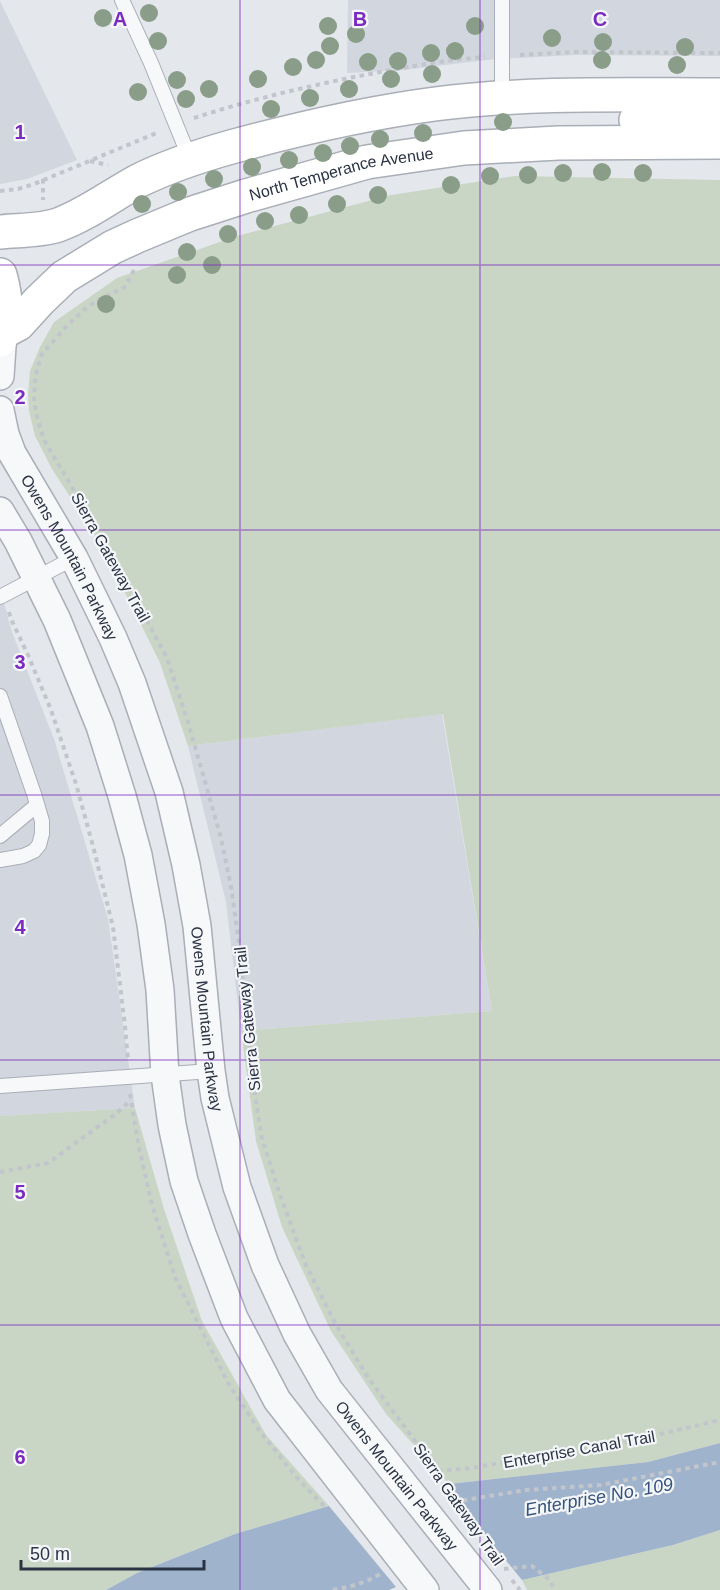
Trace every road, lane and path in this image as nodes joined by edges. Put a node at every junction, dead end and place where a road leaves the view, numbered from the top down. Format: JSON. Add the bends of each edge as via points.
{"nodes":[{"id":1,"x":122,"y":0,"type":"edge"},
{"id":2,"x":502,"y":0,"type":"edge"},
{"id":3,"x":720,"y":95,"type":"edge"},
{"id":4,"x":502,"y":98,"type":"junction"},
{"id":5,"x":720,"y":119,"type":"edge"},
{"id":6,"x":720,"y":142,"type":"edge"},
{"id":7,"x":488,"y":147,"type":"junction"},
{"id":8,"x":190,"y":159,"type":"junction"},
{"id":9,"x":90,"y":160,"type":"dead end"},
{"id":10,"x":0,"y":191,"type":"edge"},
{"id":11,"x":0,"y":231,"type":"edge"},
{"id":12,"x":0,"y":275,"type":"edge"},
{"id":13,"x":123,"y":288,"type":"dead end"},
{"id":14,"x":2,"y":336,"type":"edge"},
{"id":15,"x":0,"y":376,"type":"edge"},
{"id":16,"x":0,"y":410,"type":"edge"},
{"id":17,"x":0,"y":511,"type":"edge"},
{"id":18,"x":74,"y":558,"type":"junction"},
{"id":19,"x":37,"y":578,"type":"junction"},
{"id":20,"x":0,"y":597,"type":"edge"},
{"id":21,"x":0,"y":696,"type":"edge"},
{"id":22,"x":37,"y":805,"type":"junction"},
{"id":23,"x":0,"y":836,"type":"edge"},
{"id":24,"x":0,"y":860,"type":"edge"},
{"id":25,"x":211,"y":1071,"type":"junction"},
{"id":26,"x":158,"y":1075,"type":"junction"},
{"id":27,"x":0,"y":1086,"type":"edge"},
{"id":28,"x":0,"y":1172,"type":"edge"},
{"id":29,"x":720,"y":1420,"type":"edge"},
{"id":30,"x":720,"y":1462,"type":"edge"},
{"id":31,"x":437,"y":1471,"type":"junction"},
{"id":32,"x":454,"y":1502,"type":"junction"},
{"id":33,"x":460,"y":1511,"type":"dead end"},
{"id":34,"x":402,"y":1561,"type":"junction"},
{"id":35,"x":497,"y":1561,"type":"dead end"},
{"id":36,"x":496,"y":1580,"type":"edge"},
{"id":37,"x":333,"y":1590,"type":"edge"},
{"id":38,"x":425,"y":1590,"type":"edge"},
{"id":39,"x":520,"y":1590,"type":"edge"},
{"id":40,"x":554,"y":1590,"type":"edge"}],
"edges":[{"from":1,"to":8,"type":"lane"},
{"from":2,"to":4,"type":"lane"},
{"from":3,"to":4,"type":"main road"},
{"from":4,"to":8,"type":"main road","via":[[358,118]]},
{"from":5,"to":7,"type":"main road","via":[[576,123]]},
{"from":6,"to":7,"type":"main road","name":"North Temperance Avenue"},
{"from":7,"to":14,"type":"main road","name":"North Temperance Avenue","via":[[367,162],[190,214],[87,262],[64,278]]},
{"from":8,"to":11,"type":"main road","via":[[138,181],[59,225]]},
{"from":9,"to":10,"type":"path","via":[[34,184]]},
{"from":12,"to":14,"type":"main road","via":[[5,299]]},
{"from":13,"to":31,"type":"path","name":"Sierra Gateway Trail","via":[[88,306],[42,354],[33,398],[37,417],[44,440],[167,658],[188,722],[231,887],[262,1139],[305,1263],[367,1376]]},
{"from":14,"to":15,"type":"street"},
{"from":16,"to":18,"type":"street","name":"Owens Mountain Parkway","via":[[12,453]]},
{"from":17,"to":19,"type":"street"},
{"from":18,"to":19,"type":"lane"},
{"from":18,"to":25,"type":"street","name":"Owens Mountain Parkway","via":[[132,683],[169,792],[197,926]]},
{"from":19,"to":20,"type":"lane"},
{"from":19,"to":26,"type":"street","via":[[100,726],[135,845],[152,924],[160,990]]},
{"from":21,"to":22,"type":"lane"},
{"from":22,"to":23,"type":"lane"},
{"from":22,"to":24,"type":"lane","via":[[42,821],[39,845],[23,856]]},
{"from":25,"to":26,"type":"lane"},
{"from":25,"to":36,"type":"street","name":"Owens Mountain Parkway","via":[[237,1187],[265,1265],[297,1334],[329,1390]]},
{"from":26,"to":27,"type":"lane"},
{"from":26,"to":28,"type":"path","via":[[117,1113],[48,1163]]},
{"from":26,"to":34,"type":"street","via":[[184,1181],[234,1318],[277,1400]]},
{"from":29,"to":31,"type":"path","name":"Enterprise Canal Trail","via":[[622,1443]]},
{"from":30,"to":32,"type":"path","via":[[601,1485],[526,1490]]},
{"from":31,"to":32,"type":"path","name":"Sierra Gateway Trail"},
{"from":32,"to":33,"type":"path","name":"Sierra Gateway Trail"},
{"from":34,"to":37,"type":"path","via":[[369,1580]]},
{"from":34,"to":38,"type":"street"},
{"from":35,"to":36,"type":"path","name":"Sierra Gateway Trail"},
{"from":36,"to":39,"type":"path","name":"Sierra Gateway Trail"},
{"from":36,"to":40,"type":"path","via":[[532,1566],[550,1580]]}]}
